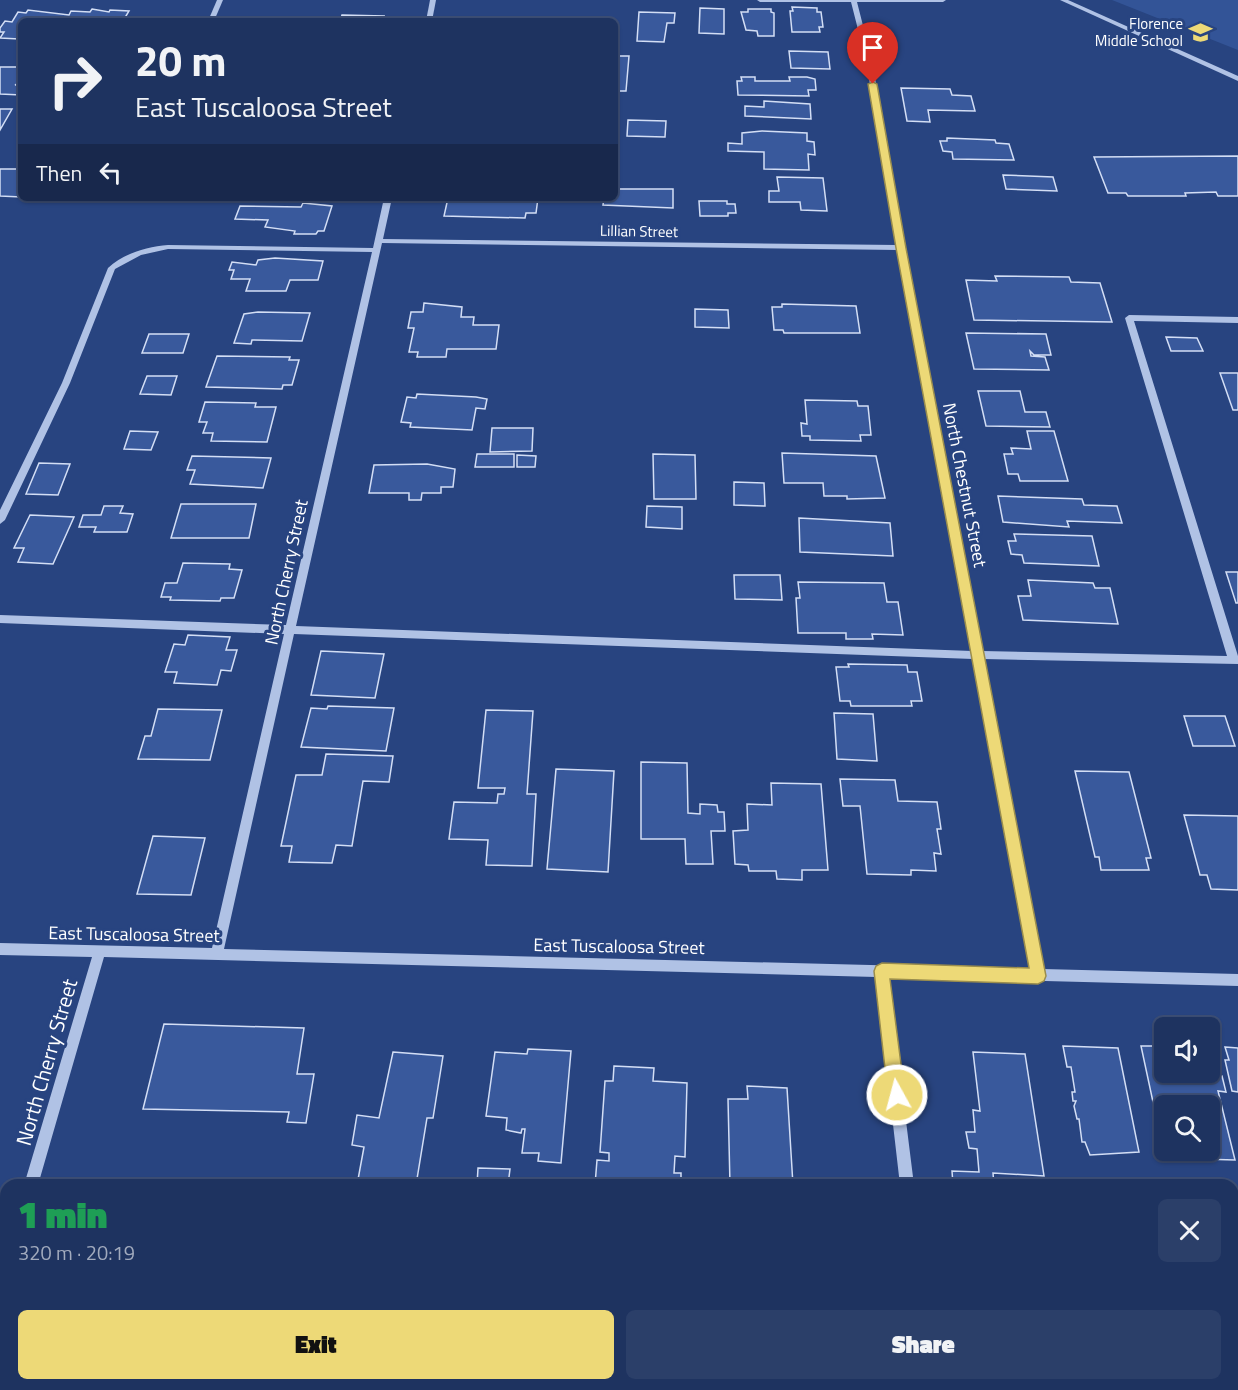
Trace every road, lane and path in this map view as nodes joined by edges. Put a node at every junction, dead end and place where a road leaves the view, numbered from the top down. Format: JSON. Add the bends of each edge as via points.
{"nodes":[{"id":1,"x":220,"y":0,"type":"edge"},
{"id":2,"x":434,"y":0,"type":"edge"},
{"id":3,"x":760,"y":0,"type":"edge"},
{"id":4,"x":943,"y":0,"type":"edge"},
{"id":5,"x":1063,"y":0,"type":"edge"},
{"id":6,"x":854,"y":1,"type":"edge"},
{"id":7,"x":212,"y":18,"type":"edge"},
{"id":8,"x":430,"y":18,"type":"edge"},
{"id":9,"x":1238,"y":79,"type":"edge"},
{"id":10,"x":387,"y":201,"type":"edge"},
{"id":11,"x":377,"y":245,"type":"junction"},
{"id":12,"x":901,"y":248,"type":"junction"},
{"id":13,"x":1238,"y":320,"type":"edge"},
{"id":14,"x":0,"y":520,"type":"edge"},
{"id":15,"x":0,"y":620,"type":"edge"},
{"id":16,"x":292,"y":630,"type":"junction"},
{"id":17,"x":978,"y":655,"type":"junction"},
{"id":18,"x":1236,"y":660,"type":"edge"},
{"id":19,"x":0,"y":949,"type":"edge"},
{"id":20,"x":100,"y":951,"type":"junction"},
{"id":21,"x":217,"y":954,"type":"junction"},
{"id":22,"x":882,"y":971,"type":"junction"},
{"id":23,"x":1038,"y":976,"type":"junction"},
{"id":24,"x":1238,"y":980,"type":"edge"},
{"id":25,"x":33,"y":1179,"type":"edge"},
{"id":26,"x":906,"y":1179,"type":"edge"}],
"edges":[{"from":1,"to":7,"type":"street"},
{"from":2,"to":8,"type":"street"},
{"from":3,"to":6,"type":"street"},
{"from":4,"to":6,"type":"street"},
{"from":5,"to":9,"type":"street"},
{"from":6,"to":12,"type":"street","name":"North Chestnut Street"},
{"from":10,"to":11,"type":"street","name":"North Cherry Street"},
{"from":11,"to":12,"type":"street","name":"Lillian Street"},
{"from":11,"to":14,"type":"street","name":"Lillian Street","via":[[168,247],[146,249],[127,257],[112,268],[66,383]]},
{"from":11,"to":16,"type":"street","name":"North Cherry Street"},
{"from":12,"to":17,"type":"street","name":"North Chestnut Street"},
{"from":13,"to":18,"type":"street","via":[[1129,318]]},
{"from":15,"to":16,"type":"street"},
{"from":16,"to":17,"type":"street"},
{"from":16,"to":21,"type":"street","name":"North Cherry Street"},
{"from":17,"to":18,"type":"street"},
{"from":17,"to":23,"type":"street","name":"North Chestnut Street"},
{"from":19,"to":20,"type":"street","name":"East Tuscaloosa Street"},
{"from":20,"to":21,"type":"street","name":"East Tuscaloosa Street"},
{"from":20,"to":25,"type":"street","name":"North Cherry Street"},
{"from":21,"to":22,"type":"street","name":"East Tuscaloosa Street"},
{"from":22,"to":23,"type":"street","name":"East Tuscaloosa Street"},
{"from":22,"to":26,"type":"street"},
{"from":23,"to":24,"type":"street","name":"East Tuscaloosa Street"}]}
